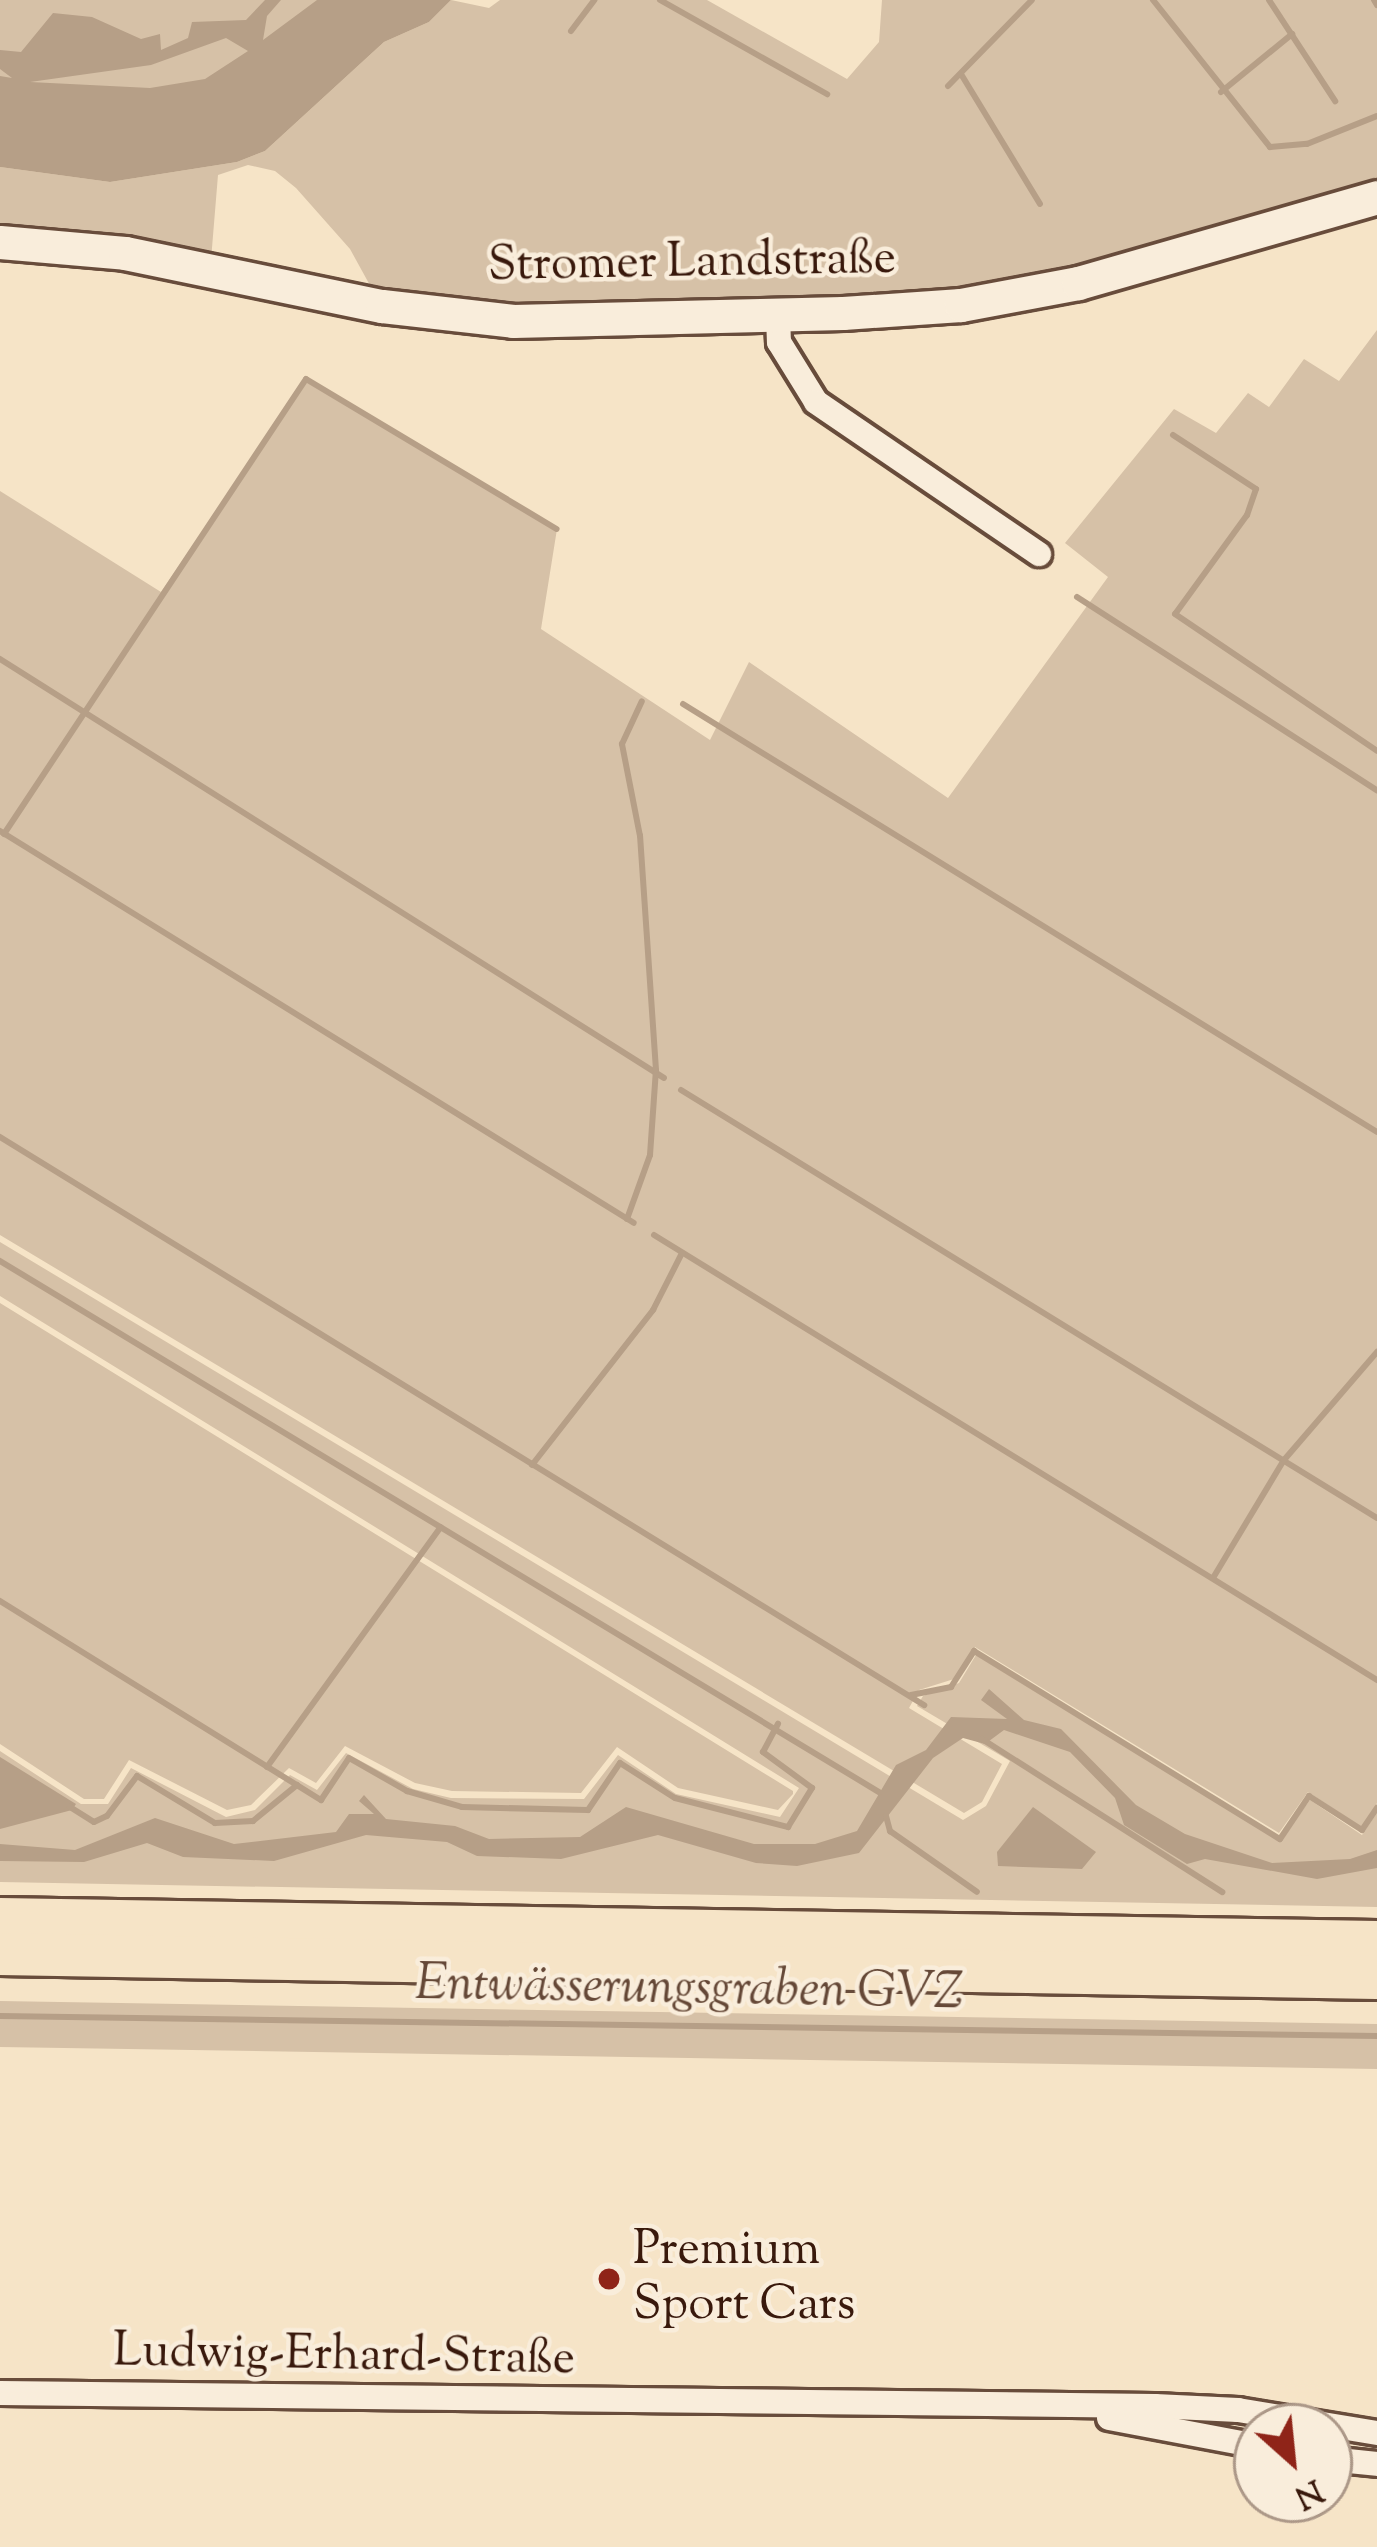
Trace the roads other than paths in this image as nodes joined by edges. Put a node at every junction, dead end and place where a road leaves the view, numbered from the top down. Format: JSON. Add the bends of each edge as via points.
{"nodes":[{"id":1,"x":1377,"y":197,"type":"edge"},
{"id":2,"x":0,"y":242,"type":"edge"},
{"id":3,"x":778,"y":315,"type":"junction"},
{"id":4,"x":1039,"y":554,"type":"dead end"},
{"id":5,"x":0,"y":1919,"type":"edge"},
{"id":6,"x":1377,"y":1942,"type":"edge"},
{"id":7,"x":0,"y":1954,"type":"edge"},
{"id":8,"x":1377,"y":1978,"type":"edge"},
{"id":9,"x":0,"y":2393,"type":"edge"},
{"id":10,"x":1047,"y":2410,"type":"junction"},
{"id":11,"x":1377,"y":2433,"type":"edge"},
{"id":12,"x":1233,"y":2442,"type":"edge"}],
"edges":[{"from":1,"to":3,"type":"main road","name":"Stromer Landstraße","via":[[1022,295]]},
{"from":2,"to":3,"type":"main road","name":"Stromer Landstraße","via":[[125,253],[382,306],[513,321]]},
{"from":3,"to":4,"type":"street","via":[[779,342],[816,401]]},
{"from":5,"to":6,"type":"highway"},
{"from":7,"to":8,"type":"highway"},
{"from":9,"to":10,"type":"street","name":"Ludwig-Erhard-Straße"},
{"from":10,"to":11,"type":"street","name":"Ludwig-Erhard-Straße","via":[[1238,2410]]},
{"from":10,"to":12,"type":"street","name":"Ludwig-Erhard-Straße"}]}
